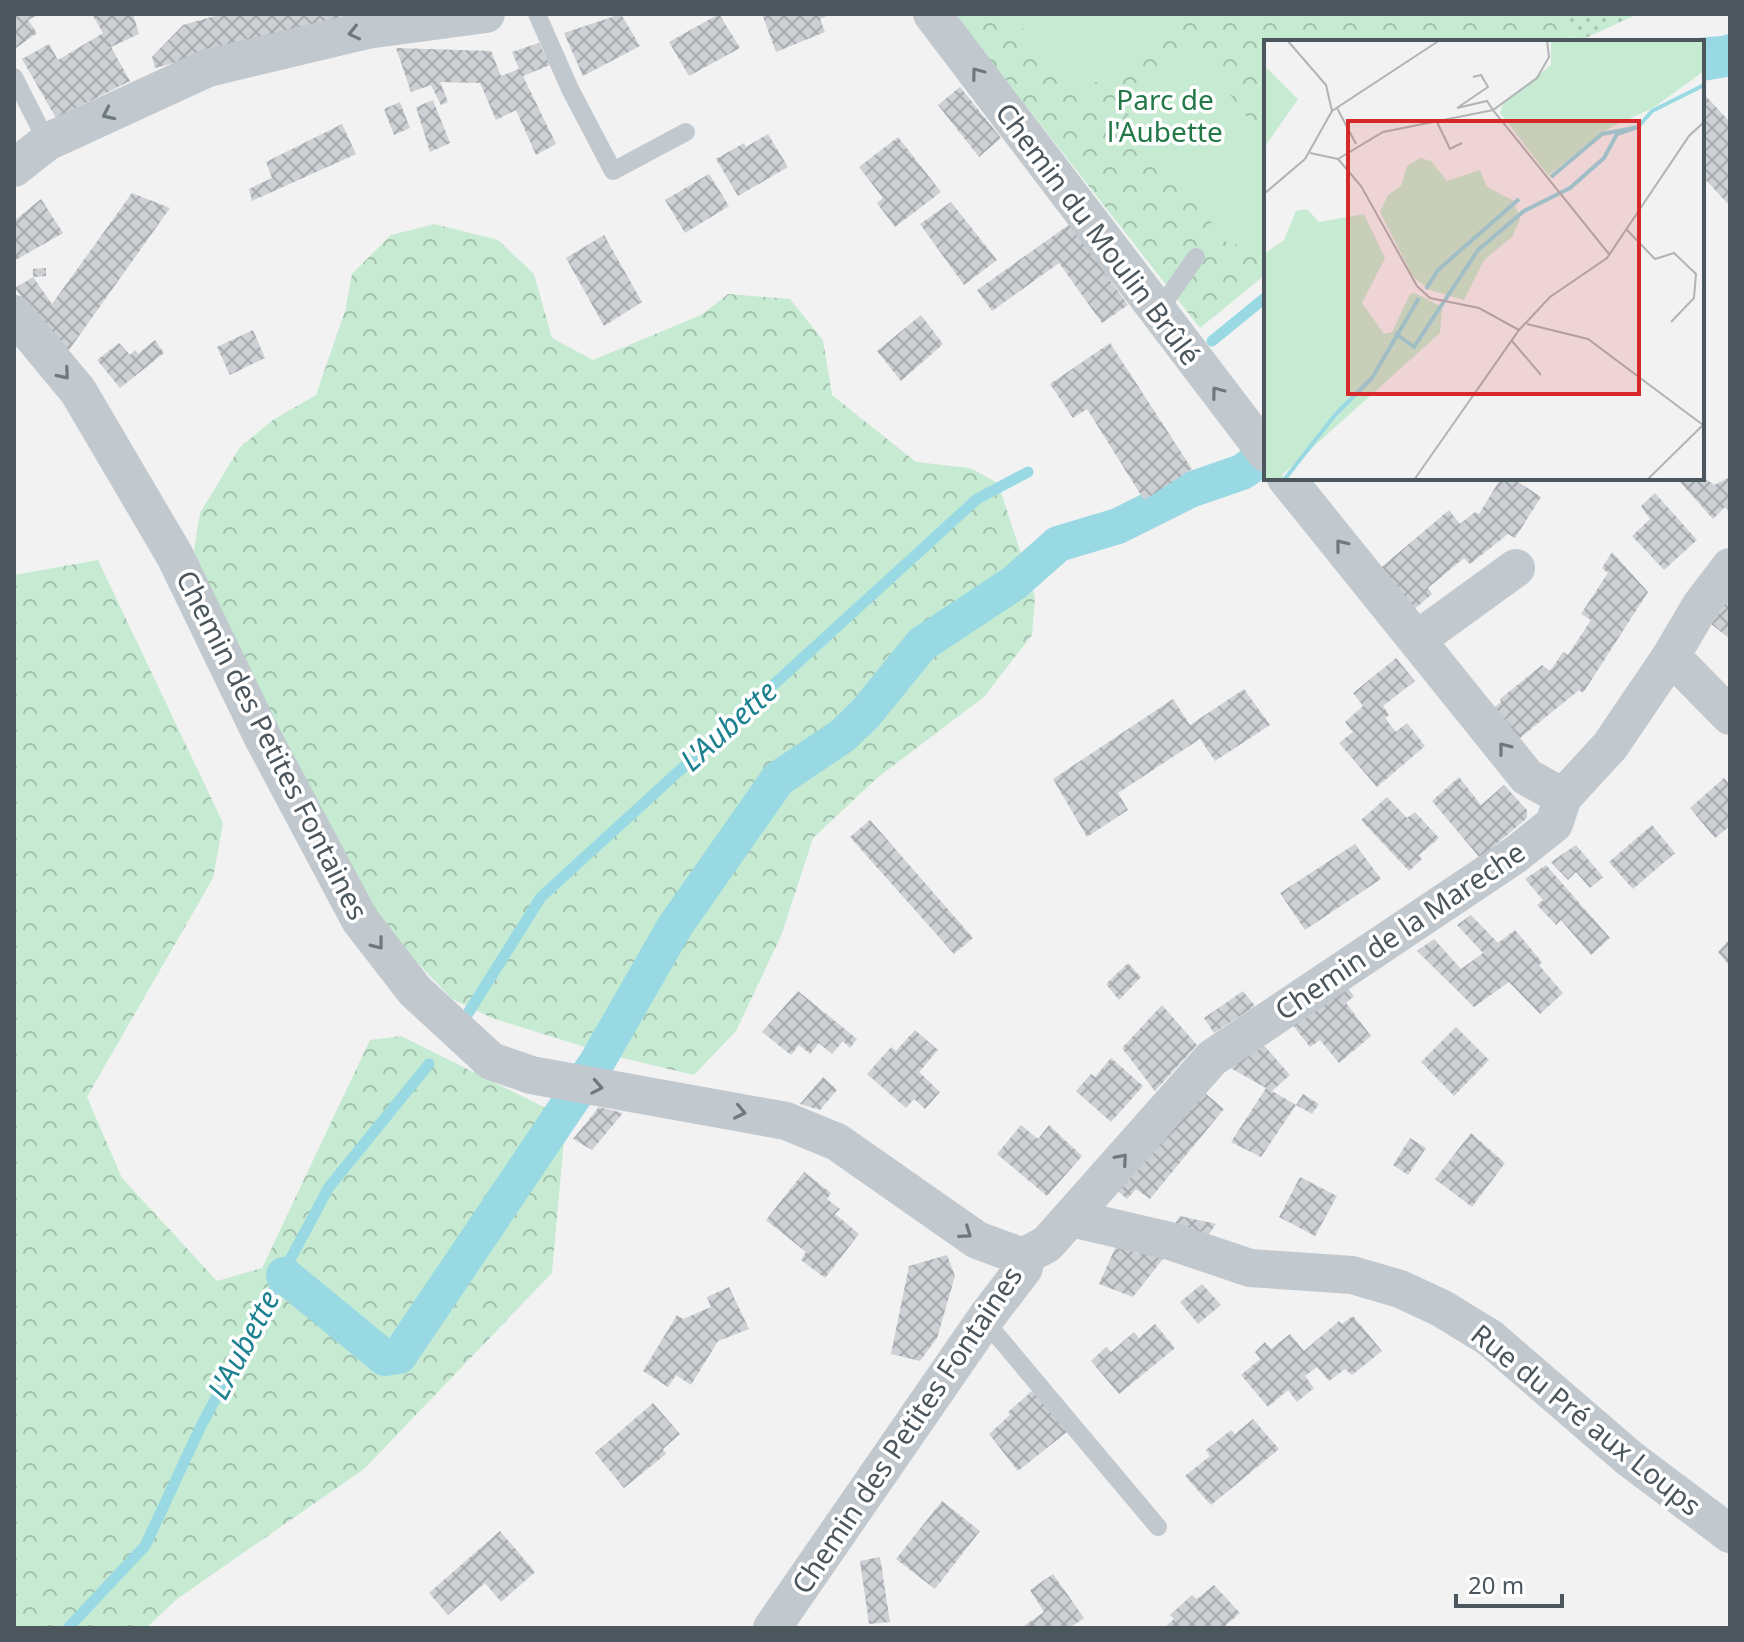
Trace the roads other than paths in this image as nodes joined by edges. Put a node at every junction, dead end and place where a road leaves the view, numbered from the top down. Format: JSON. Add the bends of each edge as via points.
{"nodes":[{"id":1,"x":486,"y":14,"type":"edge"},
{"id":2,"x":537,"y":14,"type":"edge"},
{"id":3,"x":932,"y":14,"type":"edge"},
{"id":4,"x":14,"y":77,"type":"edge"},
{"id":5,"x":686,"y":132,"type":"dead end"},
{"id":6,"x":47,"y":142,"type":"junction"},
{"id":7,"x":14,"y":168,"type":"edge"},
{"id":8,"x":1196,"y":257,"type":"dead end"},
{"id":9,"x":1157,"y":313,"type":"junction"},
{"id":10,"x":14,"y":314,"type":"edge"},
{"id":11,"x":1264,"y":450,"type":"edge"},
{"id":12,"x":1288,"y":480,"type":"edge"},
{"id":13,"x":1730,"y":567,"type":"edge"},
{"id":14,"x":1516,"y":568,"type":"dead end"},
{"id":15,"x":1418,"y":639,"type":"junction"},
{"id":16,"x":1671,"y":656,"type":"junction"},
{"id":17,"x":1730,"y":716,"type":"edge"},
{"id":18,"x":1563,"y":797,"type":"junction"},
{"id":19,"x":1071,"y":1218,"type":"junction"},
{"id":20,"x":1023,"y":1257,"type":"junction"},
{"id":21,"x":985,"y":1321,"type":"junction"},
{"id":22,"x":1158,"y":1527,"type":"dead end"},
{"id":23,"x":1730,"y":1534,"type":"edge"},
{"id":24,"x":772,"y":1628,"type":"edge"}],
"edges":[{"from":1,"to":6,"type":"street","one_way":true,"via":[[367,30],[208,68]]},
{"from":2,"to":5,"type":"lane","via":[[613,171]]},
{"from":9,"to":3,"type":"street","name":"Chemin du Moulin Brûlé","one_way":true},
{"from":4,"to":6,"type":"lane"},
{"from":6,"to":7,"type":"street"},
{"from":8,"to":9,"type":"lane"},
{"from":11,"to":9,"type":"street","name":"Chemin du Moulin Brûlé","one_way":true},
{"from":10,"to":20,"type":"street","name":"Chemin des Petites Fontaines","one_way":true,"via":[[78,391],[175,556],[360,920],[415,991],[491,1061],[531,1075],[786,1121],[837,1142],[977,1240]]},
{"from":15,"to":12,"type":"street","one_way":true},
{"from":13,"to":16,"type":"street","name":"Chemin de la Mareche"},
{"from":14,"to":15,"type":"street"},
{"from":18,"to":15,"type":"street","one_way":true,"via":[[1527,777]]},
{"from":16,"to":17,"type":"street"},
{"from":16,"to":18,"type":"street","name":"Chemin de la Mareche","via":[[1610,746]]},
{"from":19,"to":18,"type":"street","name":"Chemin de la Mareche","one_way":true,"via":[[1212,1058],[1515,855],[1554,824]]},
{"from":19,"to":20,"type":"street","name":"Chemin de la Mareche","via":[[1047,1244]]},
{"from":19,"to":23,"type":"street","name":"Rue du Pré aux Loups","via":[[1170,1241],[1250,1268],[1352,1275],[1441,1308],[1490,1338],[1629,1458]]},
{"from":20,"to":21,"type":"street","name":"Chemin des Petites Fontaines","via":[[1024,1268]]},
{"from":21,"to":22,"type":"lane"},
{"from":21,"to":24,"type":"street","name":"Chemin des Petites Fontaines"}]}
